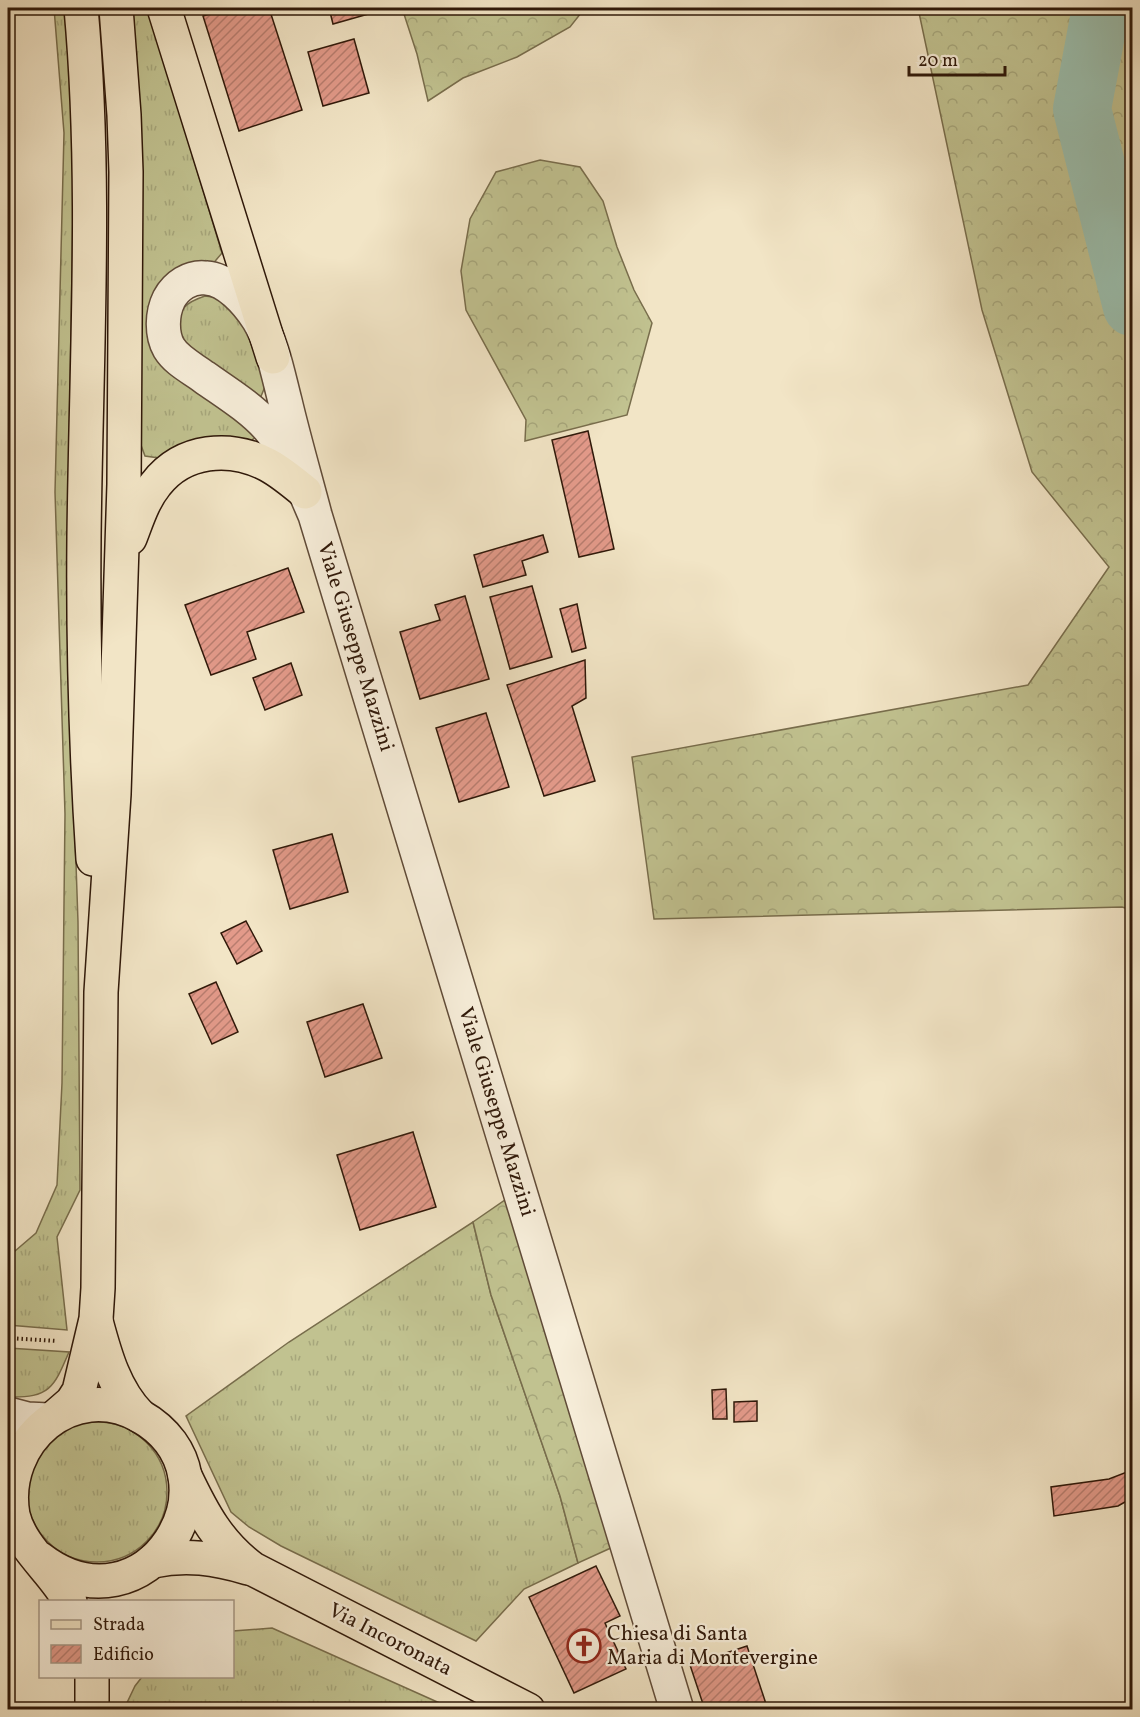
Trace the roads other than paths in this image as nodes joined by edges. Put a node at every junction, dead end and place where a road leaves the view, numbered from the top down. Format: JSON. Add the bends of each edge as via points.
{"nodes":[{"id":1,"x":81,"y":8,"type":"edge"},
{"id":2,"x":116,"y":8,"type":"edge"},
{"id":3,"x":164,"y":8,"type":"edge"},
{"id":4,"x":273,"y":357,"type":"junction"},
{"id":5,"x":310,"y":503,"type":"junction"},
{"id":6,"x":122,"y":556,"type":"junction"},
{"id":7,"x":101,"y":992,"type":"junction"},
{"id":8,"x":93,"y":1331,"type":"junction"},
{"id":9,"x":8,"y":1414,"type":"edge"},
{"id":10,"x":140,"y":1416,"type":"junction"},
{"id":11,"x":53,"y":1417,"type":"junction"},
{"id":12,"x":9,"y":1473,"type":"edge"},
{"id":13,"x":184,"y":1475,"type":"junction"},
{"id":14,"x":39,"y":1558,"type":"junction"},
{"id":15,"x":148,"y":1565,"type":"junction"},
{"id":16,"x":253,"y":1569,"type":"junction"},
{"id":17,"x":69,"y":1600,"type":"edge"},
{"id":18,"x":115,"y":1600,"type":"edge"},
{"id":19,"x":92,"y":1678,"type":"edge"},
{"id":20,"x":673,"y":1704,"type":"edge"},
{"id":21,"x":92,"y":1710,"type":"edge"},
{"id":22,"x":528,"y":1710,"type":"edge"}],
"edges":[{"from":1,"to":7,"type":"main road","via":[[89,176],[84,539],[88,791]]},
{"from":2,"to":6,"type":"main road","via":[[126,172]]},
{"from":3,"to":4,"type":"main road"},
{"from":4,"to":5,"type":"street","name":"Viale Giuseppe Mazzini"},
{"from":4,"to":5,"type":"street","name":"Viale Giuseppe Mazzini","via":[[258,320],[224,284],[194,278],[180,286],[169,300],[164,331],[169,348],[266,426],[283,448]]},
{"from":5,"to":6,"type":"main road","via":[[279,471],[256,460],[229,454],[200,454],[171,469],[154,486]]},
{"from":5,"to":20,"type":"street","name":"Viale Giuseppe Mazzini"},
{"from":6,"to":7,"type":"main road","via":[[114,794]]},
{"from":7,"to":8,"type":"main road"},
{"from":8,"to":10,"type":"main road","via":[[102,1343],[120,1392]]},
{"from":8,"to":11,"type":"main road","via":[[79,1391]]},
{"from":9,"to":11,"type":"street","via":[[27,1419]]},
{"from":10,"to":11,"type":"main road","via":[[105,1405],[81,1407]]},
{"from":10,"to":13,"type":"main road","via":[[169,1440]]},
{"from":11,"to":12,"type":"main road","via":[[31,1436]]},
{"from":12,"to":14,"type":"main road","via":[[15,1521],[23,1539]]},
{"from":13,"to":15,"type":"main road","via":[[186,1499],[181,1522],[170,1544]]},
{"from":13,"to":16,"type":"main road","name":"Via Incoronata","via":[[224,1544]]},
{"from":14,"to":15,"type":"main road","via":[[63,1573],[90,1580],[118,1578]]},
{"from":14,"to":17,"type":"main road"},
{"from":15,"to":16,"type":"main road","name":"Via Incoronata","via":[[172,1557],[192,1556]]},
{"from":15,"to":18,"type":"main road","via":[[126,1584]]},
{"from":16,"to":22,"type":"main road","name":"Via Incoronata"},
{"from":19,"to":21,"type":"main road"}]}
